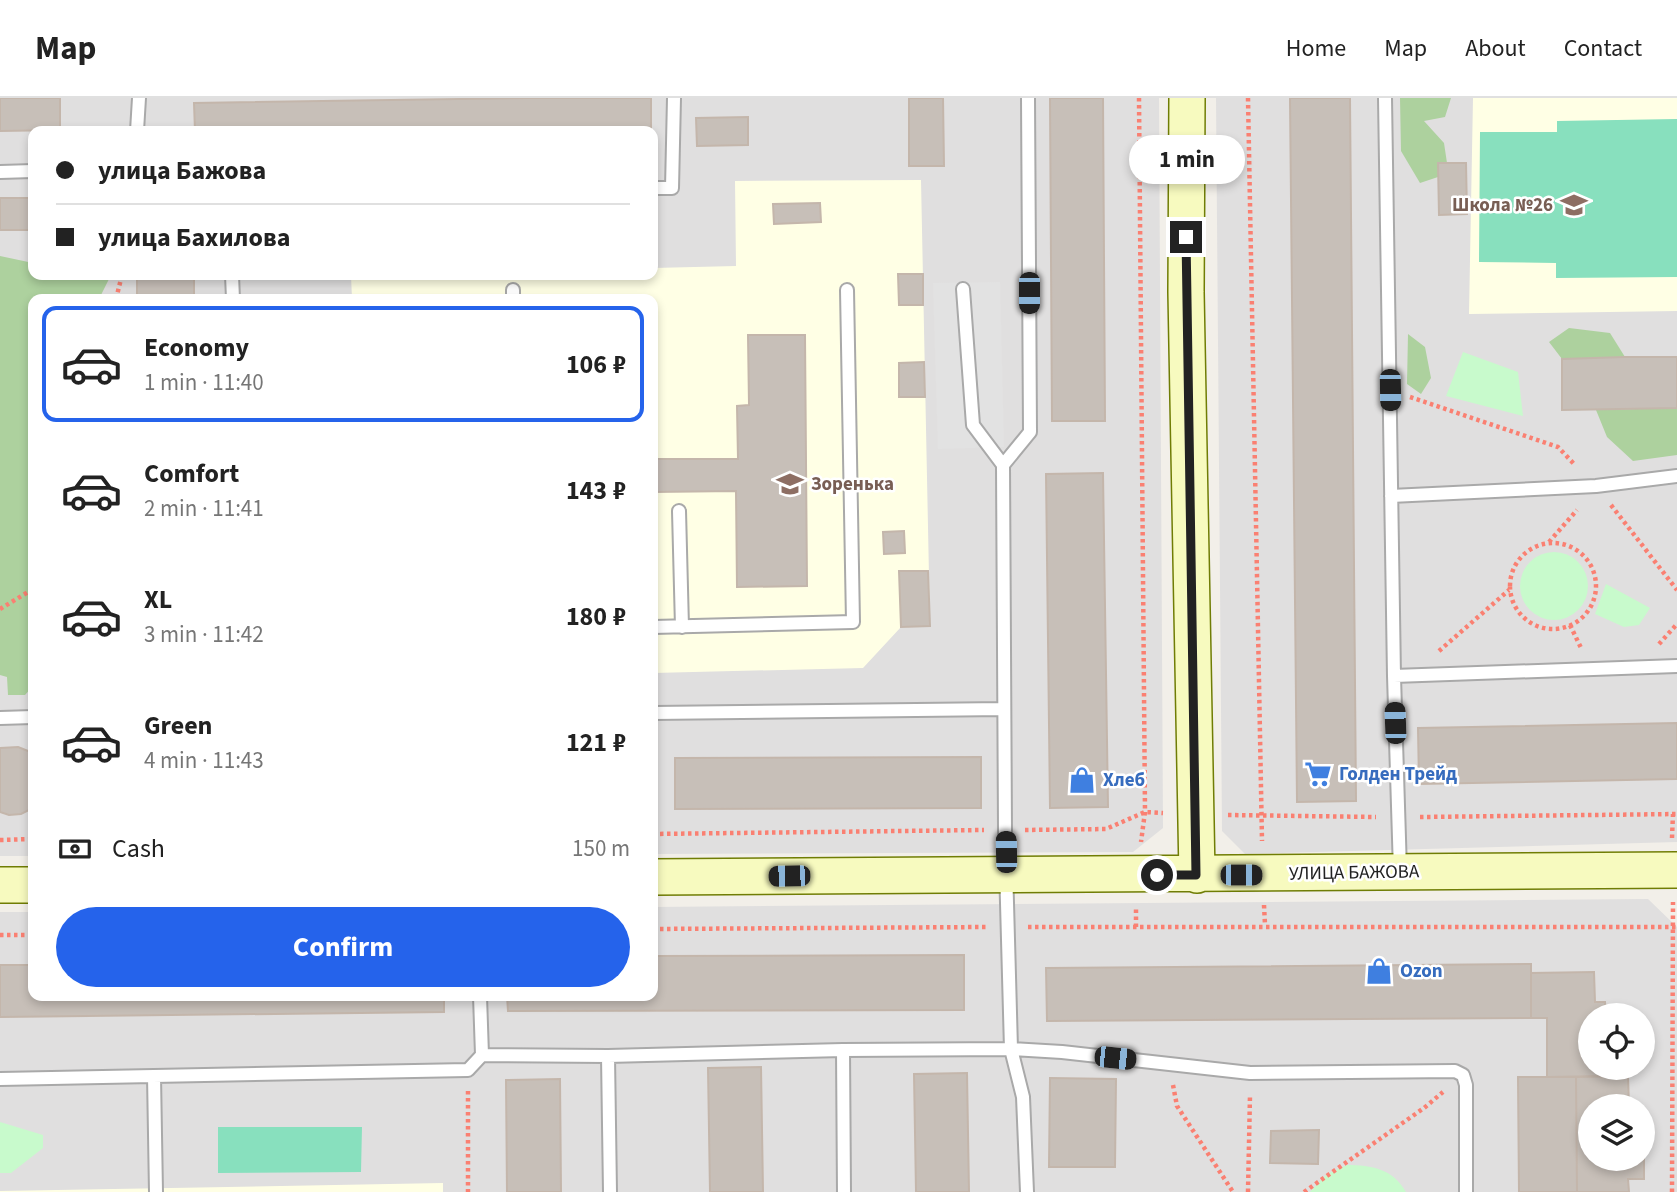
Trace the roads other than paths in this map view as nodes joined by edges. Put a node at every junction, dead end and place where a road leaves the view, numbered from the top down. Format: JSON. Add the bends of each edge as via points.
{"nodes":[{"id":1,"x":139,"y":98,"type":"edge"},
{"id":2,"x":674,"y":98,"type":"edge"},
{"id":3,"x":1028,"y":98,"type":"edge"},
{"id":4,"x":1187,"y":98,"type":"edge"},
{"id":5,"x":1385,"y":98,"type":"edge"},
{"id":6,"x":137,"y":126,"type":"edge"},
{"id":7,"x":28,"y":171,"type":"edge"},
{"id":8,"x":0,"y":172,"type":"edge"},
{"id":9,"x":658,"y":188,"type":"edge"},
{"id":10,"x":963,"y":289,"type":"dead end"},
{"id":11,"x":847,"y":290,"type":"dead end"},
{"id":12,"x":1003,"y":465,"type":"junction"},
{"id":13,"x":1677,"y":476,"type":"edge"},
{"id":14,"x":1391,"y":496,"type":"junction"},
{"id":15,"x":679,"y":511,"type":"dead end"},
{"id":16,"x":658,"y":627,"type":"edge"},
{"id":17,"x":682,"y":627,"type":"junction"},
{"id":18,"x":1677,"y":666,"type":"edge"},
{"id":19,"x":1394,"y":676,"type":"junction"},
{"id":20,"x":1004,"y":709,"type":"junction"},
{"id":21,"x":658,"y":713,"type":"edge"},
{"id":22,"x":28,"y":717,"type":"edge"},
{"id":23,"x":0,"y":718,"type":"edge"},
{"id":24,"x":1674,"y":870,"type":"edge"},
{"id":25,"x":1400,"y":873,"type":"junction"},
{"id":26,"x":1006,"y":874,"type":"junction"},
{"id":27,"x":1196,"y":875,"type":"junction"},
{"id":28,"x":658,"y":877,"type":"edge"},
{"id":29,"x":0,"y":885,"type":"edge"},
{"id":30,"x":28,"y":885,"type":"edge"},
{"id":31,"x":480,"y":1001,"type":"edge"},
{"id":32,"x":1011,"y":1049,"type":"junction"},
{"id":33,"x":843,"y":1050,"type":"junction"},
{"id":34,"x":482,"y":1055,"type":"junction"},
{"id":35,"x":608,"y":1056,"type":"junction"},
{"id":36,"x":154,"y":1076,"type":"junction"},
{"id":37,"x":0,"y":1079,"type":"edge"},
{"id":38,"x":156,"y":1192,"type":"edge"},
{"id":39,"x":610,"y":1192,"type":"edge"},
{"id":40,"x":844,"y":1192,"type":"edge"},
{"id":41,"x":1027,"y":1192,"type":"edge"},
{"id":42,"x":1466,"y":1192,"type":"edge"}],
"edges":[{"from":1,"to":6,"type":"lane"},
{"from":2,"to":9,"type":"lane","via":[[672,188]]},
{"from":3,"to":12,"type":"lane","via":[[1030,432]]},
{"from":4,"to":27,"type":"street"},
{"from":5,"to":14,"type":"lane"},
{"from":7,"to":8,"type":"lane"},
{"from":10,"to":12,"type":"lane","via":[[972,425]]},
{"from":11,"to":17,"type":"lane","via":[[853,622]]},
{"from":12,"to":20,"type":"lane"},
{"from":13,"to":14,"type":"lane","via":[[1596,486]]},
{"from":14,"to":19,"type":"lane"},
{"from":15,"to":17,"type":"lane"},
{"from":16,"to":17,"type":"lane"},
{"from":18,"to":19,"type":"lane"},
{"from":19,"to":25,"type":"lane"},
{"from":20,"to":21,"type":"lane"},
{"from":20,"to":26,"type":"lane"},
{"from":22,"to":23,"type":"lane"},
{"from":24,"to":25,"type":"street","name":"УЛИЦА БАЖОВА"},
{"from":25,"to":27,"type":"street","name":"УЛИЦА БАЖОВА"},
{"from":26,"to":27,"type":"street","name":"УЛИЦА БАЖОВА"},
{"from":26,"to":28,"type":"street","name":"УЛИЦА БАЖОВА"},
{"from":26,"to":32,"type":"lane"},
{"from":29,"to":30,"type":"street"},
{"from":31,"to":34,"type":"lane"},
{"from":32,"to":33,"type":"lane"},
{"from":32,"to":41,"type":"lane","via":[[1023,1097]]},
{"from":32,"to":42,"type":"lane","via":[[1250,1073],[1455,1071],[1463,1075],[1466,1085]]},
{"from":33,"to":35,"type":"lane"},
{"from":33,"to":40,"type":"lane"},
{"from":34,"to":35,"type":"lane"},
{"from":34,"to":36,"type":"lane","via":[[468,1070]]},
{"from":35,"to":39,"type":"lane"},
{"from":36,"to":37,"type":"lane"},
{"from":36,"to":38,"type":"lane"}]}
